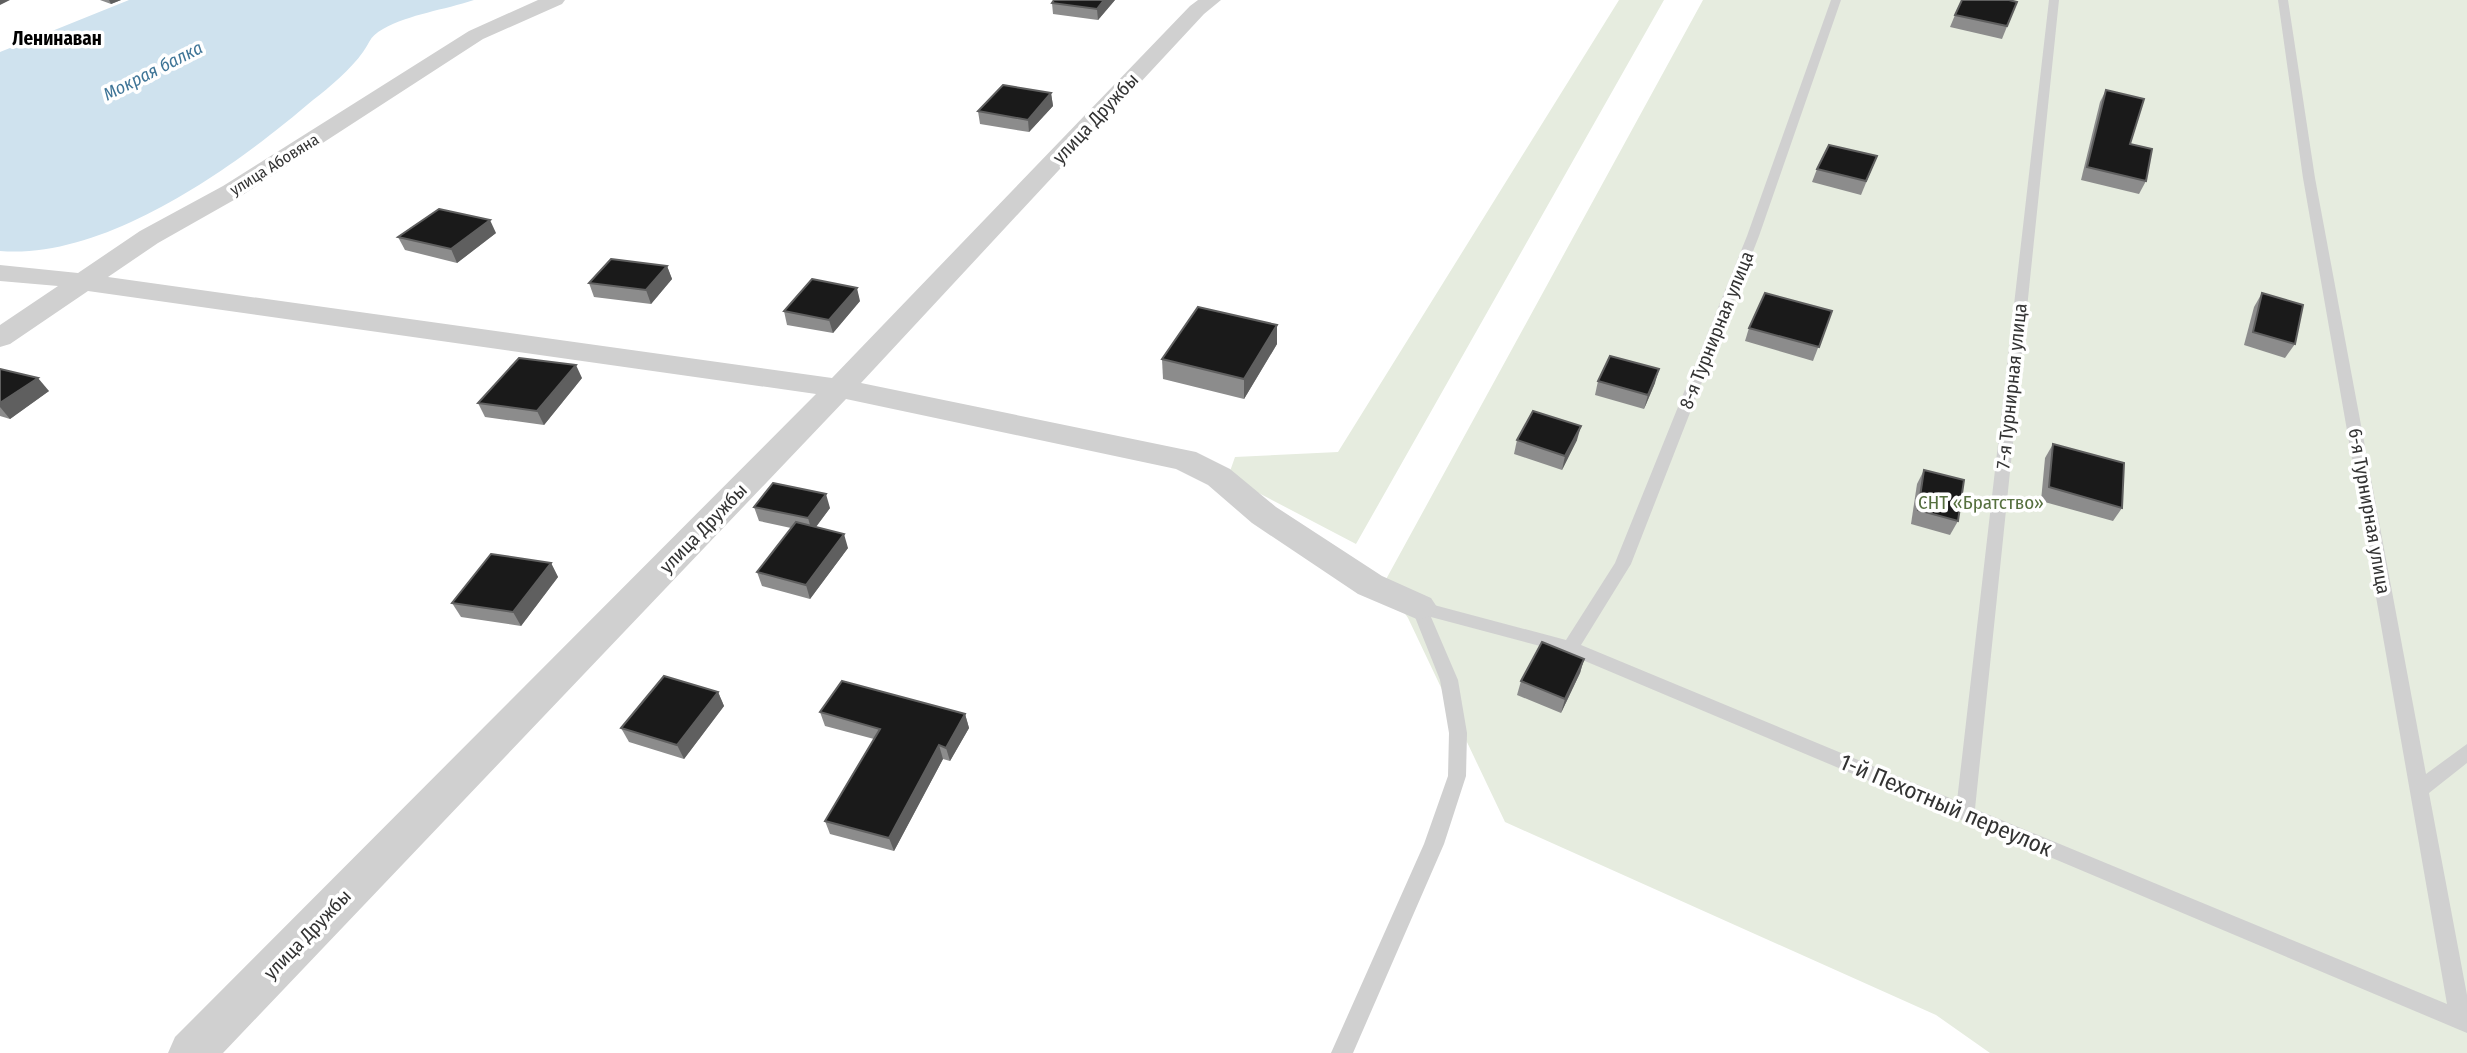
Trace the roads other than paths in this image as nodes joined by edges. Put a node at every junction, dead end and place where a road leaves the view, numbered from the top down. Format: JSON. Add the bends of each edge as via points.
{"nodes":[{"id":1,"x":555,"y":0,"type":"edge"},
{"id":2,"x":1211,"y":0,"type":"edge"},
{"id":3,"x":1836,"y":0,"type":"edge"},
{"id":4,"x":2054,"y":0,"type":"edge"},
{"id":5,"x":2283,"y":0,"type":"edge"},
{"id":6,"x":0,"y":273,"type":"edge"},
{"id":7,"x":79,"y":283,"type":"junction"},
{"id":8,"x":0,"y":338,"type":"edge"},
{"id":9,"x":839,"y":388,"type":"junction"},
{"id":10,"x":1419,"y":607,"type":"junction"},
{"id":11,"x":1570,"y":648,"type":"junction"},
{"id":12,"x":2467,"y":752,"type":"edge"},
{"id":13,"x":2420,"y":789,"type":"junction"},
{"id":14,"x":1965,"y":813,"type":"junction"},
{"id":15,"x":2464,"y":1022,"type":"edge"},
{"id":16,"x":191,"y":1053,"type":"edge"},
{"id":17,"x":1342,"y":1053,"type":"edge"}],
"edges":[{"from":1,"to":7,"type":"street","name":"улица Абовяна","via":[[475,35]]},
{"from":2,"to":9,"type":"street","name":"улица Дружбы"},
{"from":3,"to":11,"type":"lane","name":"8-я Турнирная улица","via":[[1753,236],[1623,564]]},
{"from":4,"to":14,"type":"lane","name":"7-я Турнирная улица"},
{"from":5,"to":13,"type":"lane","name":"6-я Турнирная улица","via":[[2309,178]]},
{"from":6,"to":7,"type":"street"},
{"from":7,"to":8,"type":"street","name":"улица Абовяна"},
{"from":7,"to":9,"type":"street"},
{"from":9,"to":10,"type":"street","via":[[1185,460],[1219,477],[1264,515],[1370,584]]},
{"from":9,"to":16,"type":"street","name":"улица Дружбы"},
{"from":10,"to":11,"type":"lane","name":"1-й Пехотный переулок"},
{"from":10,"to":17,"type":"lane","via":[[1449,680],[1458,733],[1457,776],[1434,844]]},
{"from":11,"to":14,"type":"lane","name":"1-й Пехотный переулок"},
{"from":12,"to":13,"type":"lane"},
{"from":13,"to":15,"type":"lane","name":"6-я Турнирная улица"},
{"from":14,"to":15,"type":"lane","name":"1-й Пехотный переулок"}]}
